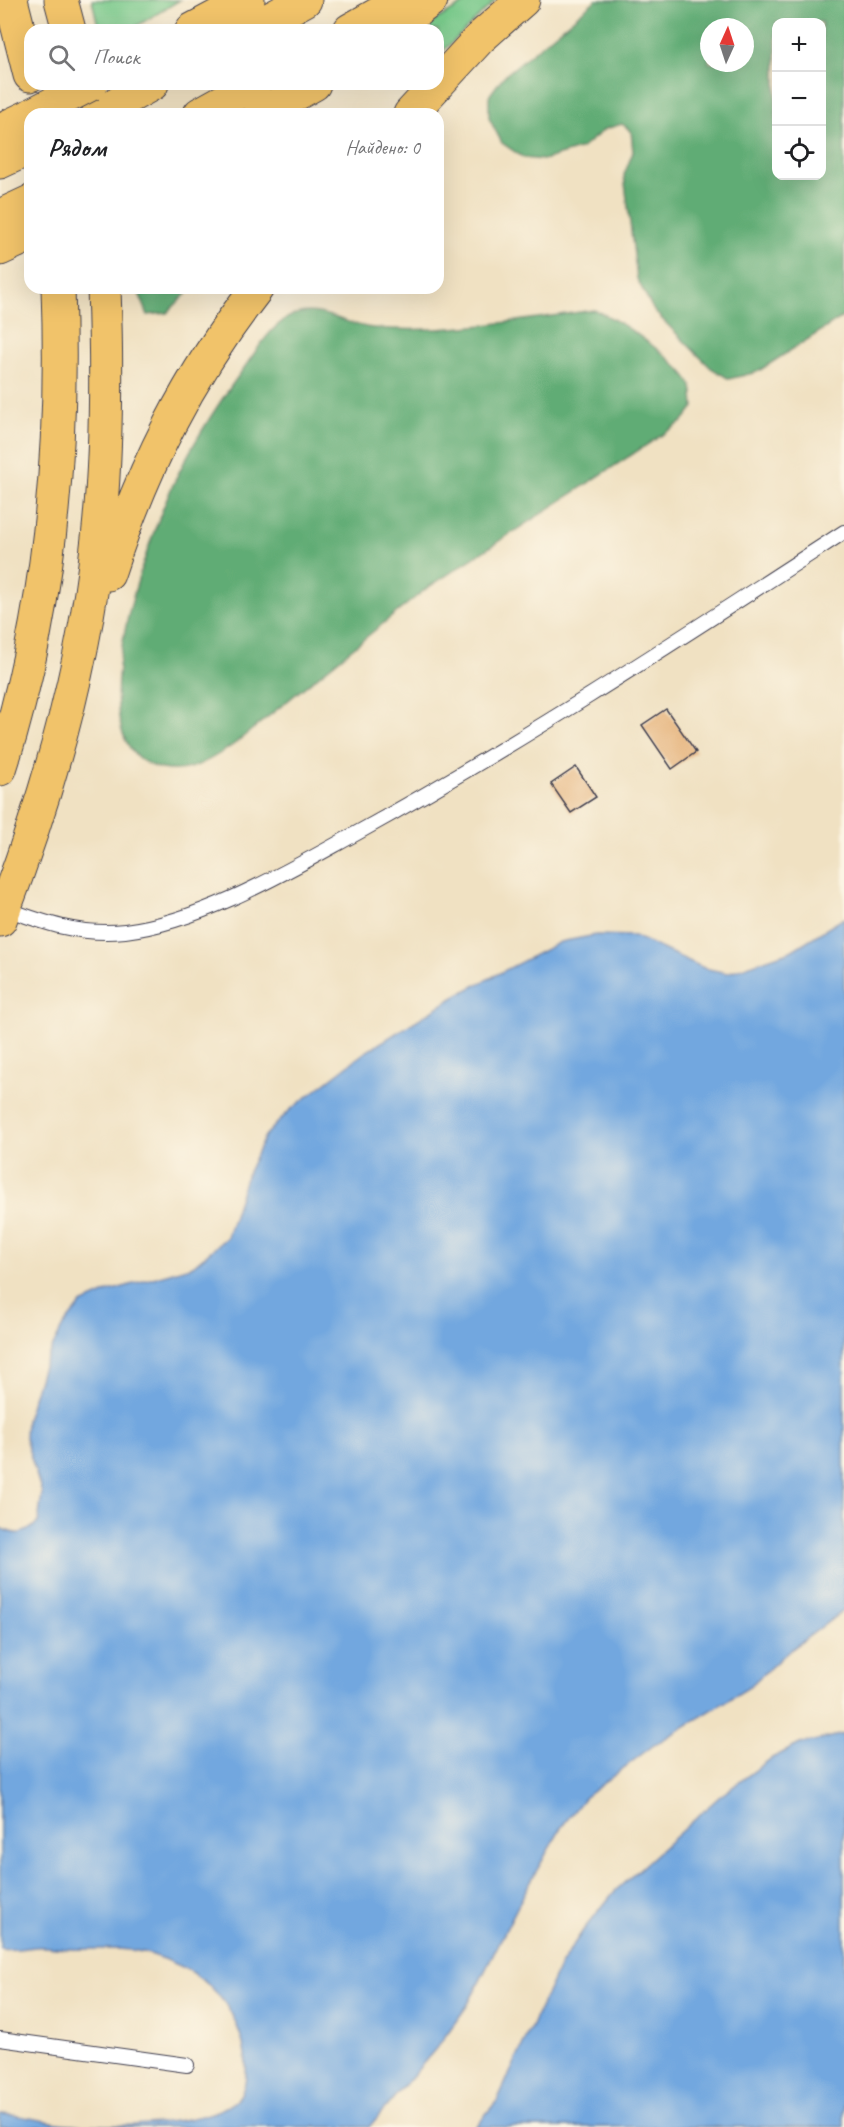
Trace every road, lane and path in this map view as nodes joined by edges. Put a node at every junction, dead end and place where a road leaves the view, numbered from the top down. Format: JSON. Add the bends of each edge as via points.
{"nodes":[{"id":1,"x":11,"y":0,"type":"edge"},
{"id":2,"x":61,"y":0,"type":"edge"},
{"id":3,"x":248,"y":0,"type":"edge"},
{"id":4,"x":304,"y":0,"type":"edge"},
{"id":5,"x":403,"y":0,"type":"edge"},
{"id":6,"x":431,"y":0,"type":"edge"},
{"id":7,"x":523,"y":0,"type":"edge"},
{"id":8,"x":67,"y":24,"type":"edge"},
{"id":9,"x":203,"y":24,"type":"edge"},
{"id":10,"x":261,"y":24,"type":"edge"},
{"id":11,"x":361,"y":24,"type":"edge"},
{"id":12,"x":400,"y":24,"type":"edge"},
{"id":13,"x":24,"y":51,"type":"edge"},
{"id":14,"x":444,"y":78,"type":"edge"},
{"id":15,"x":33,"y":90,"type":"edge"},
{"id":16,"x":80,"y":90,"type":"edge"},
{"id":17,"x":82,"y":90,"type":"edge"},
{"id":18,"x":243,"y":90,"type":"edge"},
{"id":19,"x":303,"y":90,"type":"edge"},
{"id":20,"x":432,"y":90,"type":"edge"},
{"id":21,"x":37,"y":108,"type":"edge"},
{"id":22,"x":45,"y":108,"type":"edge"},
{"id":23,"x":86,"y":108,"type":"edge"},
{"id":24,"x":211,"y":108,"type":"edge"},
{"id":25,"x":271,"y":108,"type":"edge"},
{"id":26,"x":416,"y":108,"type":"edge"},
{"id":27,"x":24,"y":119,"type":"edge"},
{"id":28,"x":0,"y":130,"type":"edge"},
{"id":29,"x":24,"y":151,"type":"edge"},
{"id":30,"x":0,"y":162,"type":"edge"},
{"id":31,"x":24,"y":210,"type":"edge"},
{"id":32,"x":7,"y":233,"type":"edge"},
{"id":33,"x":58,"y":294,"type":"edge"},
{"id":34,"x":104,"y":294,"type":"edge"},
{"id":35,"x":252,"y":294,"type":"edge"},
{"id":36,"x":844,"y":532,"type":"edge"},
{"id":37,"x":70,"y":696,"type":"junction"},
{"id":38,"x":0,"y":769,"type":"edge"},
{"id":39,"x":2,"y":914,"type":"edge"},
{"id":40,"x":0,"y":2039,"type":"edge"},
{"id":41,"x":187,"y":2065,"type":"dead end"}],
"edges":[{"from":1,"to":13,"type":"main road"},
{"from":2,"to":8,"type":"main road"},
{"from":3,"to":9,"type":"main road"},
{"from":4,"to":10,"type":"main road"},
{"from":5,"to":11,"type":"main road"},
{"from":6,"to":12,"type":"main road"},
{"from":7,"to":14,"type":"main road"},
{"from":15,"to":21,"type":"main road"},
{"from":16,"to":22,"type":"main road","bridge":true},
{"from":17,"to":23,"type":"main road"},
{"from":18,"to":24,"type":"main road"},
{"from":19,"to":25,"type":"main road"},
{"from":20,"to":26,"type":"main road"},
{"from":27,"to":28,"type":"main road"},
{"from":29,"to":30,"type":"main road"},
{"from":31,"to":32,"type":"main road"},
{"from":33,"to":38,"type":"main road","via":[[59,391],[48,534],[23,685]]},
{"from":34,"to":37,"type":"main road","via":[[107,388],[98,538],[88,613]]},
{"from":35,"to":37,"type":"main road","via":[[225,328],[185,392],[153,454],[127,517]]},
{"from":36,"to":39,"type":"lane","via":[[513,743],[408,804],[210,907],[126,931],[74,931]]},
{"from":37,"to":39,"type":"main road"},
{"from":40,"to":41,"type":"lane"}]}
